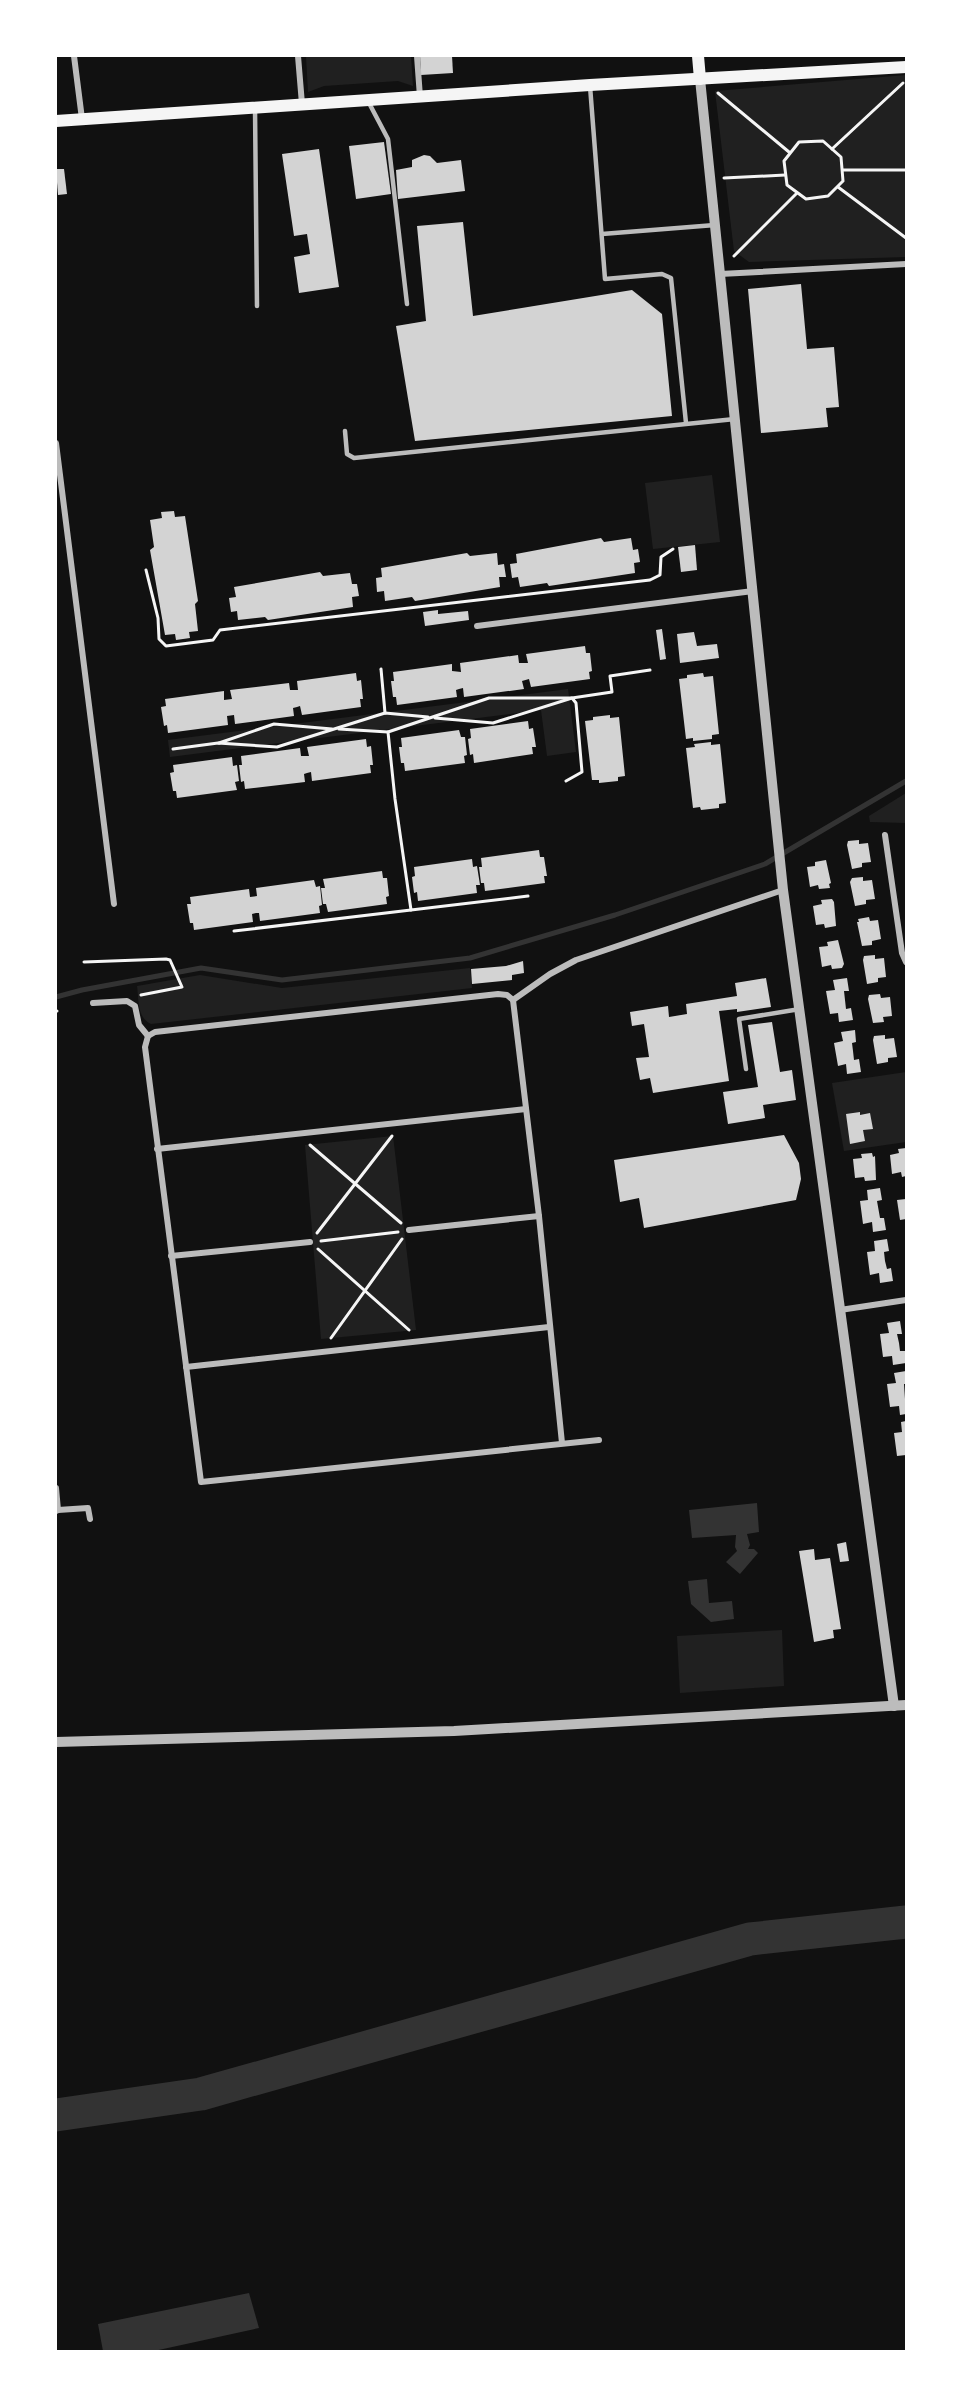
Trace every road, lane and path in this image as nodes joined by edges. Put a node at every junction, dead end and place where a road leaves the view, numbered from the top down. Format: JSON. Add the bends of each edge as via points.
{"nodes":[{"id":1,"x":74,"y":56,"type":"edge"},
{"id":2,"x":298,"y":56,"type":"edge"},
{"id":3,"x":417,"y":56,"type":"edge"},
{"id":4,"x":698,"y":56,"type":"edge"},
{"id":5,"x":906,"y":67,"type":"edge"},
{"id":6,"x":700,"y":79,"type":"junction"},
{"id":7,"x":906,"y":80,"type":"edge"},
{"id":8,"x":590,"y":85,"type":"junction"},
{"id":9,"x":420,"y":97,"type":"junction"},
{"id":10,"x":368,"y":100,"type":"junction"},
{"id":11,"x":302,"y":105,"type":"junction"},
{"id":12,"x":255,"y":108,"type":"junction"},
{"id":13,"x":82,"y":119,"type":"junction"},
{"id":14,"x":56,"y":121,"type":"edge"},
{"id":15,"x":832,"y":149,"type":"junction"},
{"id":16,"x":790,"y":152,"type":"junction"},
{"id":17,"x":843,"y":170,"type":"junction"},
{"id":18,"x":906,"y":170,"type":"edge"},
{"id":19,"x":785,"y":176,"type":"junction"},
{"id":20,"x":711,"y":180,"type":"junction"},
{"id":21,"x":838,"y":187,"type":"junction"},
{"id":22,"x":798,"y":193,"type":"junction"},
{"id":23,"x":715,"y":225,"type":"junction"},
{"id":24,"x":602,"y":234,"type":"junction"},
{"id":25,"x":906,"y":238,"type":"edge"},
{"id":26,"x":906,"y":264,"type":"edge"},
{"id":27,"x":720,"y":274,"type":"junction"},
{"id":28,"x":407,"y":304,"type":"dead end"},
{"id":29,"x":257,"y":306,"type":"dead end"},
{"id":30,"x":735,"y":419,"type":"junction"},
{"id":31,"x":686,"y":423,"type":"junction"},
{"id":32,"x":345,"y":431,"type":"dead end"},
{"id":33,"x":56,"y":443,"type":"edge"},
{"id":34,"x":673,"y":549,"type":"dead end"},
{"id":35,"x":146,"y":570,"type":"dead end"},
{"id":36,"x":753,"y":591,"type":"junction"},
{"id":37,"x":477,"y":626,"type":"dead end"},
{"id":38,"x":381,"y":669,"type":"dead end"},
{"id":39,"x":650,"y":670,"type":"dead end"},
{"id":40,"x":572,"y":698,"type":"junction"},
{"id":41,"x":385,"y":713,"type":"junction"},
{"id":42,"x":431,"y":717,"type":"junction"},
{"id":43,"x":334,"y":729,"type":"junction"},
{"id":44,"x":388,"y":732,"type":"junction"},
{"id":45,"x":218,"y":743,"type":"junction"},
{"id":46,"x":173,"y":749,"type":"dead end"},
{"id":47,"x":566,"y":781,"type":"dead end"},
{"id":48,"x":885,"y":835,"type":"dead end"},
{"id":49,"x":783,"y":890,"type":"junction"},
{"id":50,"x":528,"y":896,"type":"dead end"},
{"id":51,"x":114,"y":904,"type":"dead end"},
{"id":52,"x":411,"y":910,"type":"junction"},
{"id":53,"x":234,"y":931,"type":"dead end"},
{"id":54,"x":84,"y":962,"type":"dead end"},
{"id":55,"x":906,"y":962,"type":"edge"},
{"id":56,"x":513,"y":1000,"type":"junction"},
{"id":57,"x":93,"y":1003,"type":"dead end"},
{"id":58,"x":132,"y":1003,"type":"junction"},
{"id":59,"x":800,"y":1009,"type":"junction"},
{"id":60,"x":148,"y":1036,"type":"junction"},
{"id":61,"x":746,"y":1069,"type":"dead end"},
{"id":62,"x":526,"y":1109,"type":"junction"},
{"id":63,"x":402,"y":1123,"type":"junction"},
{"id":64,"x":297,"y":1134,"type":"junction"},
{"id":65,"x":157,"y":1149,"type":"junction"},
{"id":66,"x":355,"y":1184,"type":"junction"},
{"id":67,"x":539,"y":1216,"type":"junction"},
{"id":68,"x":409,"y":1230,"type":"junction"},
{"id":69,"x":310,"y":1242,"type":"junction"},
{"id":70,"x":171,"y":1256,"type":"junction"},
{"id":71,"x":364,"y":1290,"type":"junction"},
{"id":72,"x":906,"y":1300,"type":"edge"},
{"id":73,"x":840,"y":1310,"type":"junction"},
{"id":74,"x":549,"y":1327,"type":"junction"},
{"id":75,"x":421,"y":1341,"type":"junction"},
{"id":76,"x":321,"y":1352,"type":"junction"},
{"id":77,"x":186,"y":1367,"type":"junction"},
{"id":78,"x":598,"y":1440,"type":"dead end"},
{"id":79,"x":562,"y":1443,"type":"junction"},
{"id":80,"x":56,"y":1488,"type":"edge"},
{"id":81,"x":57,"y":1510,"type":"edge"},
{"id":82,"x":90,"y":1519,"type":"dead end"},
{"id":83,"x":906,"y":1705,"type":"edge"},
{"id":84,"x":894,"y":1706,"type":"junction"},
{"id":85,"x":56,"y":1742,"type":"edge"}],
"edges":[{"from":1,"to":13,"type":"street"},
{"from":2,"to":11,"type":"street"},
{"from":3,"to":9,"type":"street"},
{"from":4,"to":6,"type":"main road"},
{"from":5,"to":6,"type":"main road"},
{"from":6,"to":8,"type":"main road"},
{"from":6,"to":16,"type":"path"},
{"from":6,"to":20,"type":"street"},
{"from":7,"to":15,"type":"path"},
{"from":8,"to":9,"type":"main road"},
{"from":8,"to":24,"type":"lane"},
{"from":9,"to":10,"type":"main road"},
{"from":10,"to":11,"type":"main road"},
{"from":10,"to":28,"type":"lane","via":[[388,139]]},
{"from":11,"to":12,"type":"main road"},
{"from":12,"to":13,"type":"main road"},
{"from":12,"to":29,"type":"lane"},
{"from":13,"to":14,"type":"main road"},
{"from":15,"to":16,"type":"path","via":[[823,141],[799,142]]},
{"from":15,"to":17,"type":"path","via":[[841,157]]},
{"from":16,"to":19,"type":"path","via":[[784,161]]},
{"from":17,"to":18,"type":"path"},
{"from":17,"to":21,"type":"path","via":[[843,181]]},
{"from":19,"to":20,"type":"path"},
{"from":19,"to":22,"type":"path","via":[[787,185]]},
{"from":20,"to":23,"type":"street"},
{"from":21,"to":22,"type":"path","via":[[828,196],[806,199]]},
{"from":21,"to":25,"type":"path"},
{"from":22,"to":27,"type":"path","via":[[737,251]]},
{"from":23,"to":24,"type":"lane"},
{"from":23,"to":27,"type":"street"},
{"from":24,"to":31,"type":"lane","via":[[605,279],[662,273],[671,278]]},
{"from":26,"to":27,"type":"street"},
{"from":27,"to":30,"type":"street"},
{"from":30,"to":31,"type":"lane"},
{"from":30,"to":36,"type":"street"},
{"from":31,"to":32,"type":"lane","via":[[354,458],[347,454]]},
{"from":33,"to":51,"type":"street"},
{"from":34,"to":35,"type":"path","via":[[661,557],[660,575],[650,580],[220,630],[213,640],[166,646],[159,639]]},
{"from":36,"to":37,"type":"street"},
{"from":36,"to":49,"type":"street"},
{"from":38,"to":41,"type":"path"},
{"from":39,"to":40,"type":"path","via":[[610,676],[612,692]]},
{"from":40,"to":42,"type":"path","via":[[489,698]]},
{"from":40,"to":42,"type":"path","via":[[493,723]]},
{"from":40,"to":47,"type":"path","via":[[576,703],[582,772]]},
{"from":41,"to":42,"type":"path"},
{"from":41,"to":43,"type":"path"},
{"from":42,"to":44,"type":"path"},
{"from":43,"to":44,"type":"path"},
{"from":43,"to":45,"type":"path","via":[[277,747]]},
{"from":43,"to":45,"type":"path","via":[[274,724]]},
{"from":44,"to":52,"type":"path"},
{"from":45,"to":46,"type":"path"},
{"from":48,"to":55,"type":"street"},
{"from":49,"to":56,"type":"street","via":[[576,960]]},
{"from":49,"to":59,"type":"street"},
{"from":50,"to":52,"type":"path"},
{"from":52,"to":53,"type":"path"},
{"from":54,"to":58,"type":"path","via":[[166,959],[173,965],[180,988],[137,996]]},
{"from":56,"to":60,"type":"street","via":[[498,994],[154,1032]]},
{"from":56,"to":62,"type":"street"},
{"from":57,"to":58,"type":"street"},
{"from":58,"to":60,"type":"street","via":[[139,1025]]},
{"from":59,"to":61,"type":"lane","via":[[739,1019]]},
{"from":59,"to":73,"type":"street"},
{"from":60,"to":65,"type":"street","via":[[145,1047]]},
{"from":62,"to":63,"type":"street"},
{"from":62,"to":67,"type":"street"},
{"from":63,"to":64,"type":"street"},
{"from":63,"to":66,"type":"path"},
{"from":64,"to":65,"type":"street"},
{"from":64,"to":66,"type":"path"},
{"from":65,"to":70,"type":"street"},
{"from":66,"to":68,"type":"path"},
{"from":66,"to":69,"type":"path"},
{"from":67,"to":68,"type":"street"},
{"from":67,"to":74,"type":"street"},
{"from":68,"to":69,"type":"path"},
{"from":68,"to":71,"type":"path"},
{"from":69,"to":70,"type":"street"},
{"from":69,"to":71,"type":"path"},
{"from":70,"to":77,"type":"street"},
{"from":71,"to":75,"type":"path"},
{"from":71,"to":76,"type":"path"},
{"from":72,"to":73,"type":"street"},
{"from":73,"to":84,"type":"street"},
{"from":74,"to":75,"type":"street"},
{"from":74,"to":79,"type":"street"},
{"from":75,"to":76,"type":"street"},
{"from":76,"to":77,"type":"street"},
{"from":77,"to":79,"type":"street","via":[[201,1482]]},
{"from":78,"to":79,"type":"street"},
{"from":80,"to":81,"type":"street"},
{"from":81,"to":82,"type":"street","via":[[88,1508]]},
{"from":83,"to":84,"type":"street"},
{"from":84,"to":85,"type":"street","via":[[454,1731]]}]}
